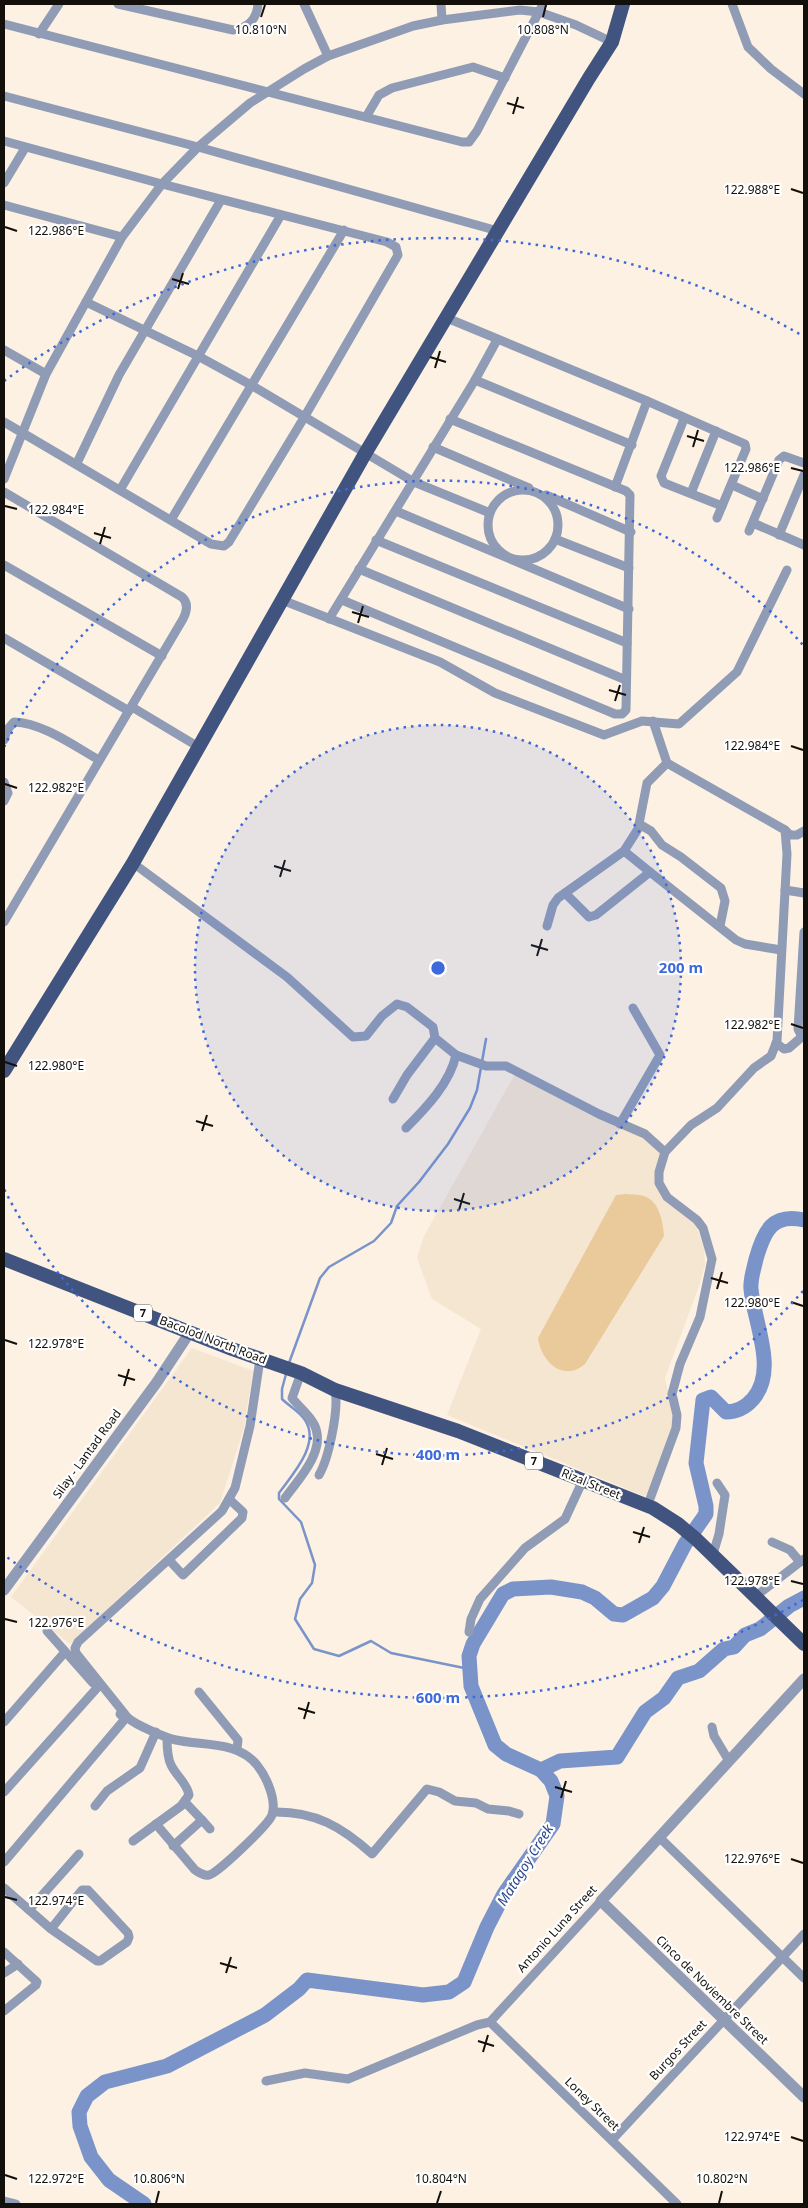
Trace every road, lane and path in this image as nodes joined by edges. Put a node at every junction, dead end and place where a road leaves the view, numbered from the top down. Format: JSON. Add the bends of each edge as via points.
{"nodes":[{"id":1,"x":59,"y":4,"type":"edge"},
{"id":2,"x":118,"y":4,"type":"edge"},
{"id":3,"x":258,"y":4,"type":"edge"},
{"id":4,"x":304,"y":4,"type":"edge"},
{"id":5,"x":441,"y":4,"type":"edge"},
{"id":6,"x":623,"y":4,"type":"edge"},
{"id":7,"x":732,"y":4,"type":"edge"},
{"id":8,"x":497,"y":8,"type":"edge"},
{"id":9,"x":541,"y":8,"type":"edge"},
{"id":10,"x":442,"y":20,"type":"junction"},
{"id":11,"x":4,"y":24,"type":"edge"},
{"id":12,"x":39,"y":34,"type":"junction"},
{"id":13,"x":612,"y":42,"type":"junction"},
{"id":14,"x":328,"y":56,"type":"junction"},
{"id":15,"x":505,"y":78,"type":"junction"},
{"id":16,"x":268,"y":92,"type":"junction"},
{"id":17,"x":804,"y":94,"type":"edge"},
{"id":18,"x":4,"y":96,"type":"edge"},
{"id":19,"x":366,"y":118,"type":"junction"},
{"id":20,"x":4,"y":141,"type":"edge"},
{"id":21,"x":198,"y":147,"type":"junction"},
{"id":22,"x":25,"y":148,"type":"junction"},
{"id":23,"x":4,"y":182,"type":"edge"},
{"id":24,"x":162,"y":184,"type":"junction"},
{"id":25,"x":222,"y":200,"type":"junction"},
{"id":26,"x":4,"y":205,"type":"edge"},
{"id":27,"x":281,"y":215,"type":"junction"},
{"id":28,"x":344,"y":230,"type":"junction"},
{"id":29,"x":498,"y":231,"type":"junction"},
{"id":30,"x":122,"y":237,"type":"junction"},
{"id":31,"x":86,"y":302,"type":"junction"},
{"id":32,"x":447,"y":318,"type":"junction"},
{"id":33,"x":144,"y":330,"type":"junction"},
{"id":34,"x":497,"y":340,"type":"junction"},
{"id":35,"x":4,"y":350,"type":"edge"},
{"id":36,"x":198,"y":356,"type":"junction"},
{"id":37,"x":46,"y":374,"type":"junction"},
{"id":38,"x":475,"y":380,"type":"junction"},
{"id":39,"x":251,"y":385,"type":"junction"},
{"id":40,"x":649,"y":402,"type":"junction"},
{"id":41,"x":305,"y":416,"type":"junction"},
{"id":42,"x":450,"y":419,"type":"junction"},
{"id":43,"x":684,"y":419,"type":"junction"},
{"id":44,"x":4,"y":422,"type":"edge"},
{"id":45,"x":716,"y":431,"type":"junction"},
{"id":46,"x":22,"y":432,"type":"junction"},
{"id":47,"x":632,"y":445,"type":"junction"},
{"id":48,"x":433,"y":447,"type":"junction"},
{"id":49,"x":366,"y":452,"type":"junction"},
{"id":50,"x":77,"y":463,"type":"junction"},
{"id":51,"x":804,"y":463,"type":"edge"},
{"id":52,"x":804,"y":475,"type":"edge"},
{"id":53,"x":4,"y":479,"type":"edge"},
{"id":54,"x":414,"y":482,"type":"junction"},
{"id":55,"x":732,"y":485,"type":"junction"},
{"id":56,"x":615,"y":487,"type":"junction"},
{"id":57,"x":120,"y":490,"type":"junction"},
{"id":58,"x":537,"y":491,"type":"junction"},
{"id":59,"x":4,"y":492,"type":"edge"},
{"id":60,"x":691,"y":493,"type":"junction"},
{"id":61,"x":763,"y":499,"type":"junction"},
{"id":62,"x":722,"y":506,"type":"junction"},
{"id":63,"x":396,"y":511,"type":"junction"},
{"id":64,"x":490,"y":513,"type":"junction"},
{"id":65,"x":717,"y":518,"type":"dead end"},
{"id":66,"x":172,"y":520,"type":"junction"},
{"id":67,"x":631,"y":532,"type":"junction"},
{"id":68,"x":779,"y":535,"type":"junction"},
{"id":69,"x":555,"y":539,"type":"junction"},
{"id":70,"x":376,"y":540,"type":"junction"},
{"id":71,"x":804,"y":545,"type":"edge"},
{"id":72,"x":511,"y":559,"type":"junction"},
{"id":73,"x":4,"y":565,"type":"edge"},
{"id":74,"x":629,"y":568,"type":"junction"},
{"id":75,"x":359,"y":569,"type":"junction"},
{"id":76,"x":787,"y":570,"type":"dead end"},
{"id":77,"x":282,"y":600,"type":"junction"},
{"id":78,"x":342,"y":600,"type":"junction"},
{"id":79,"x":629,"y":609,"type":"junction"},
{"id":80,"x":329,"y":619,"type":"junction"},
{"id":81,"x":4,"y":638,"type":"edge"},
{"id":82,"x":627,"y":642,"type":"junction"},
{"id":83,"x":162,"y":656,"type":"junction"},
{"id":84,"x":626,"y":680,"type":"junction"},
{"id":85,"x":131,"y":709,"type":"junction"},
{"id":86,"x":652,"y":721,"type":"junction"},
{"id":87,"x":4,"y":740,"type":"edge"},
{"id":88,"x":197,"y":746,"type":"junction"},
{"id":89,"x":99,"y":760,"type":"junction"},
{"id":90,"x":667,"y":762,"type":"junction"},
{"id":91,"x":4,"y":782,"type":"edge"},
{"id":92,"x":4,"y":801,"type":"edge"},
{"id":93,"x":639,"y":824,"type":"junction"},
{"id":94,"x":785,"y":830,"type":"junction"},
{"id":95,"x":804,"y":832,"type":"edge"},
{"id":96,"x":624,"y":852,"type":"junction"},
{"id":97,"x":133,"y":862,"type":"junction"},
{"id":98,"x":650,"y":872,"type":"junction"},
{"id":99,"x":785,"y":890,"type":"junction"},
{"id":100,"x":565,"y":893,"type":"junction"},
{"id":101,"x":804,"y":893,"type":"edge"},
{"id":102,"x":4,"y":922,"type":"edge"},
{"id":103,"x":546,"y":926,"type":"dead end"},
{"id":104,"x":720,"y":926,"type":"junction"},
{"id":105,"x":804,"y":932,"type":"edge"},
{"id":106,"x":781,"y":950,"type":"junction"},
{"id":107,"x":633,"y":1008,"type":"dead end"},
{"id":108,"x":803,"y":1036,"type":"edge"},
{"id":109,"x":435,"y":1038,"type":"junction"},
{"id":110,"x":776,"y":1043,"type":"junction"},
{"id":111,"x":456,"y":1055,"type":"junction"},
{"id":112,"x":4,"y":1071,"type":"edge"},
{"id":113,"x":393,"y":1099,"type":"dead end"},
{"id":114,"x":620,"y":1124,"type":"junction"},
{"id":115,"x":406,"y":1128,"type":"dead end"},
{"id":116,"x":665,"y":1152,"type":"junction"},
{"id":117,"x":4,"y":1259,"type":"edge"},
{"id":118,"x":190,"y":1332,"type":"junction"},
{"id":119,"x":260,"y":1359,"type":"junction"},
{"id":120,"x":283,"y":1367,"type":"joint"},
{"id":121,"x":299,"y":1372,"type":"junction"},
{"id":122,"x":335,"y":1390,"type":"junction"},
{"id":123,"x":318,"y":1475,"type":"dead end"},
{"id":124,"x":582,"y":1480,"type":"junction"},
{"id":125,"x":718,"y":1483,"type":"dead end"},
{"id":126,"x":229,"y":1498,"type":"junction"},
{"id":127,"x":285,"y":1498,"type":"dead end"},
{"id":128,"x":647,"y":1507,"type":"junction"},
{"id":129,"x":772,"y":1542,"type":"dead end"},
{"id":130,"x":713,"y":1554,"type":"junction"},
{"id":131,"x":169,"y":1560,"type":"junction"},
{"id":132,"x":802,"y":1561,"type":"edge"},
{"id":133,"x":4,"y":1590,"type":"edge"},
{"id":134,"x":756,"y":1596,"type":"junction"},
{"id":135,"x":47,"y":1631,"type":"dead end"},
{"id":136,"x":469,"y":1632,"type":"dead end"},
{"id":137,"x":804,"y":1644,"type":"edge"},
{"id":138,"x":65,"y":1652,"type":"junction"},
{"id":139,"x":804,"y":1679,"type":"edge"},
{"id":140,"x":97,"y":1688,"type":"junction"},
{"id":141,"x":199,"y":1692,"type":"dead end"},
{"id":142,"x":4,"y":1722,"type":"edge"},
{"id":143,"x":712,"y":1727,"type":"dead end"},
{"id":144,"x":156,"y":1732,"type":"junction"},
{"id":145,"x":167,"y":1738,"type":"junction"},
{"id":146,"x":237,"y":1749,"type":"junction"},
{"id":147,"x":729,"y":1761,"type":"junction"},
{"id":148,"x":4,"y":1792,"type":"edge"},
{"id":149,"x":185,"y":1802,"type":"junction"},
{"id":150,"x":95,"y":1806,"type":"dead end"},
{"id":151,"x":273,"y":1812,"type":"junction"},
{"id":152,"x":519,"y":1814,"type":"dead end"},
{"id":153,"x":202,"y":1820,"type":"junction"},
{"id":154,"x":156,"y":1824,"type":"junction"},
{"id":155,"x":210,"y":1828,"type":"dead end"},
{"id":156,"x":659,"y":1837,"type":"junction"},
{"id":157,"x":133,"y":1841,"type":"dead end"},
{"id":158,"x":173,"y":1846,"type":"junction"},
{"id":159,"x":79,"y":1854,"type":"dead end"},
{"id":160,"x":4,"y":1862,"type":"edge"},
{"id":161,"x":4,"y":1888,"type":"edge"},
{"id":162,"x":601,"y":1901,"type":"junction"},
{"id":163,"x":29,"y":1910,"type":"junction"},
{"id":164,"x":51,"y":1930,"type":"junction"},
{"id":165,"x":804,"y":1934,"type":"edge"},
{"id":166,"x":4,"y":1952,"type":"edge"},
{"id":167,"x":783,"y":1957,"type":"junction"},
{"id":168,"x":18,"y":1964,"type":"junction"},
{"id":169,"x":4,"y":1972,"type":"edge"},
{"id":170,"x":804,"y":1978,"type":"edge"},
{"id":171,"x":4,"y":2011,"type":"edge"},
{"id":172,"x":723,"y":2021,"type":"junction"},
{"id":173,"x":490,"y":2022,"type":"junction"},
{"id":174,"x":266,"y":2081,"type":"dead end"},
{"id":175,"x":804,"y":2097,"type":"edge"},
{"id":176,"x":612,"y":2140,"type":"junction"},
{"id":177,"x":4,"y":2202,"type":"edge"},
{"id":178,"x":16,"y":2204,"type":"edge"},
{"id":179,"x":677,"y":2204,"type":"edge"}],
"edges":[{"from":1,"to":12,"type":"street"},
{"from":2,"to":3,"type":"street","via":[[233,30],[247,26],[254,19]]},
{"from":4,"to":14,"type":"street"},
{"from":5,"to":10,"type":"street"},
{"from":6,"to":13,"type":"main road"},
{"from":7,"to":17,"type":"street","via":[[748,48]]},
{"from":8,"to":9,"type":"street"},
{"from":8,"to":10,"type":"street"},
{"from":9,"to":13,"type":"street"},
{"from":9,"to":15,"type":"street"},
{"from":10,"to":14,"type":"street","via":[[413,26]]},
{"from":11,"to":12,"type":"street"},
{"from":12,"to":16,"type":"street"},
{"from":13,"to":29,"type":"main road"},
{"from":14,"to":16,"type":"street"},
{"from":15,"to":19,"type":"street","via":[[473,67],[392,88],[379,96]]},
{"from":15,"to":19,"type":"street","via":[[469,142]]},
{"from":16,"to":19,"type":"street"},
{"from":16,"to":21,"type":"street"},
{"from":18,"to":21,"type":"street"},
{"from":20,"to":22,"type":"street"},
{"from":21,"to":24,"type":"street"},
{"from":21,"to":29,"type":"street"},
{"from":22,"to":23,"type":"street"},
{"from":22,"to":24,"type":"street"},
{"from":24,"to":25,"type":"street"},
{"from":24,"to":30,"type":"street"},
{"from":25,"to":27,"type":"street"},
{"from":25,"to":33,"type":"street"},
{"from":26,"to":30,"type":"street"},
{"from":27,"to":28,"type":"street"},
{"from":27,"to":36,"type":"street"},
{"from":28,"to":39,"type":"street"},
{"from":28,"to":41,"type":"street","via":[[391,244],[396,247],[398,255]]},
{"from":29,"to":32,"type":"main road"},
{"from":30,"to":31,"type":"street"},
{"from":31,"to":33,"type":"street"},
{"from":31,"to":37,"type":"street"},
{"from":32,"to":34,"type":"street"},
{"from":32,"to":49,"type":"main road"},
{"from":33,"to":36,"type":"street"},
{"from":33,"to":50,"type":"street","via":[[118,375]]},
{"from":34,"to":38,"type":"street"},
{"from":34,"to":40,"type":"street"},
{"from":35,"to":37,"type":"street"},
{"from":36,"to":39,"type":"street"},
{"from":36,"to":57,"type":"street"},
{"from":37,"to":46,"type":"street"},
{"from":38,"to":42,"type":"street"},
{"from":38,"to":47,"type":"street"},
{"from":39,"to":41,"type":"street"},
{"from":39,"to":66,"type":"street"},
{"from":40,"to":43,"type":"street"},
{"from":40,"to":47,"type":"street"},
{"from":41,"to":49,"type":"street"},
{"from":41,"to":66,"type":"street","via":[[224,546],[211,544]]},
{"from":42,"to":48,"type":"street"},
{"from":42,"to":56,"type":"street"},
{"from":43,"to":45,"type":"street"},
{"from":43,"to":60,"type":"street","via":[[661,476],[664,483]]},
{"from":44,"to":46,"type":"street"},
{"from":45,"to":55,"type":"street","via":[[745,444]]},
{"from":45,"to":60,"type":"street"},
{"from":46,"to":50,"type":"street"},
{"from":46,"to":53,"type":"street"},
{"from":47,"to":56,"type":"street"},
{"from":48,"to":54,"type":"street"},
{"from":48,"to":58,"type":"street"},
{"from":49,"to":54,"type":"street"},
{"from":49,"to":77,"type":"main road"},
{"from":50,"to":57,"type":"street"},
{"from":51,"to":61,"type":"street","via":[[784,456],[779,460]]},
{"from":52,"to":68,"type":"street"},
{"from":54,"to":63,"type":"street"},
{"from":54,"to":64,"type":"street"},
{"from":55,"to":61,"type":"street"},
{"from":55,"to":62,"type":"street"},
{"from":56,"to":67,"type":"street","via":[[630,495]]},
{"from":57,"to":66,"type":"street"},
{"from":58,"to":64,"type":"street","via":[[512,491],[499,500]]},
{"from":58,"to":67,"type":"street"},
{"from":58,"to":69,"type":"street","via":[[554,507],[558,519]]},
{"from":59,"to":83,"type":"street","via":[[186,600],[185,615]]},
{"from":60,"to":62,"type":"street"},
{"from":61,"to":68,"type":"street","via":[[751,527]]},
{"from":62,"to":65,"type":"street"},
{"from":63,"to":70,"type":"street"},
{"from":63,"to":72,"type":"street"},
{"from":64,"to":72,"type":"street","via":[[489,535],[494,545]]},
{"from":67,"to":74,"type":"street"},
{"from":68,"to":71,"type":"street"},
{"from":69,"to":72,"type":"street","via":[[546,552],[536,558]]},
{"from":69,"to":74,"type":"street"},
{"from":70,"to":75,"type":"street"},
{"from":70,"to":82,"type":"street"},
{"from":72,"to":79,"type":"street"},
{"from":73,"to":83,"type":"street"},
{"from":74,"to":79,"type":"street"},
{"from":75,"to":78,"type":"street"},
{"from":75,"to":84,"type":"street"},
{"from":76,"to":86,"type":"street","via":[[737,672],[682,723]]},
{"from":77,"to":80,"type":"street"},
{"from":77,"to":88,"type":"main road"},
{"from":78,"to":80,"type":"street"},
{"from":78,"to":84,"type":"street","via":[[615,714],[626,710]]},
{"from":79,"to":82,"type":"street"},
{"from":80,"to":86,"type":"street","via":[[440,662],[495,692],[601,736],[631,724]]},
{"from":81,"to":85,"type":"street"},
{"from":82,"to":84,"type":"street"},
{"from":83,"to":85,"type":"street"},
{"from":85,"to":88,"type":"street"},
{"from":85,"to":89,"type":"street"},
{"from":86,"to":90,"type":"street"},
{"from":87,"to":89,"type":"street","via":[[10,725],[20,722],[48,732]]},
{"from":88,"to":97,"type":"main road"},
{"from":89,"to":102,"type":"street"},
{"from":90,"to":93,"type":"street","via":[[647,783]]},
{"from":90,"to":94,"type":"street"},
{"from":91,"to":92,"type":"street","via":[[8,793]]},
{"from":93,"to":96,"type":"street"},
{"from":93,"to":104,"type":"street","via":[[721,888],[725,901]]},
{"from":94,"to":95,"type":"street","via":[[790,835]]},
{"from":94,"to":99,"type":"street"},
{"from":96,"to":98,"type":"street"},
{"from":96,"to":100,"type":"street"},
{"from":97,"to":109,"type":"street","via":[[287,977],[354,1037],[366,1036],[397,1004],[407,1007],[433,1028]]},
{"from":97,"to":112,"type":"main road"},
{"from":98,"to":100,"type":"street","via":[[592,918]]},
{"from":98,"to":104,"type":"street"},
{"from":99,"to":101,"type":"street"},
{"from":99,"to":106,"type":"street"},
{"from":100,"to":103,"type":"street","via":[[553,905]]},
{"from":104,"to":106,"type":"street","via":[[745,944]]},
{"from":105,"to":108,"type":"street","via":[[798,1029]]},
{"from":106,"to":110,"type":"street"},
{"from":107,"to":114,"type":"street","via":[[660,1055]]},
{"from":108,"to":110,"type":"street","via":[[789,1048]]},
{"from":109,"to":111,"type":"street"},
{"from":109,"to":113,"type":"street"},
{"from":110,"to":116,"type":"street","via":[[771,1056],[754,1068],[717,1108],[691,1125]]},
{"from":111,"to":114,"type":"street","via":[[486,1066],[506,1066]]},
{"from":111,"to":115,"type":"street","via":[[452,1069],[426,1108]]},
{"from":114,"to":116,"type":"street","via":[[645,1134]]},
{"from":116,"to":128,"type":"street","via":[[659,1183],[666,1197],[703,1228],[712,1259],[700,1317],[680,1364],[672,1394],[677,1415],[676,1428]]},
{"from":117,"to":118,"type":"main road","name":"Bacolod North Road","number":"7"},
{"from":118,"to":119,"type":"main road","name":"Bacolod North Road","number":"7"},
{"from":118,"to":133,"type":"street","name":"Silay - Lantad Road"},
{"from":119,"to":120,"type":"main road","name":"Bacolod North Road","number":"7"},
{"from":119,"to":126,"type":"street","via":[[250,1426],[235,1488]]},
{"from":120,"to":121,"type":"main road","name":"Rizal Street","number":"7"},
{"from":121,"to":122,"type":"main road","name":"Rizal Street","number":"7"},
{"from":121,"to":127,"type":"street","via":[[292,1398],[316,1427],[318,1439],[312,1459]]},
{"from":122,"to":123,"type":"street","via":[[337,1399],[330,1444],[325,1464]]},
{"from":122,"to":124,"type":"main road","name":"Rizal Street","number":"7","via":[[458,1430]]},
{"from":124,"to":128,"type":"main road","name":"Rizal Street","number":"7"},
{"from":124,"to":136,"type":"street","via":[[565,1519],[525,1548],[480,1599]]},
{"from":125,"to":130,"type":"street","via":[[726,1495]]},
{"from":126,"to":131,"type":"street","via":[[222,1511]]},
{"from":126,"to":131,"type":"street","via":[[243,1512],[242,1518],[183,1575]]},
{"from":128,"to":130,"type":"main road","name":"Rizal Street","number":"7","via":[[678,1524]]},
{"from":129,"to":132,"type":"street","via":[[790,1550]]},
{"from":130,"to":134,"type":"main road","name":"Rizal Street","number":"7"},
{"from":131,"to":144,"type":"street","via":[[75,1648],[128,1718]]},
{"from":132,"to":134,"type":"street"},
{"from":134,"to":137,"type":"main road","name":"Rizal Street","number":"7"},
{"from":135,"to":138,"type":"street"},
{"from":138,"to":140,"type":"street"},
{"from":138,"to":142,"type":"street"},
{"from":139,"to":147,"type":"street","name":"Antonio Luna Street"},
{"from":140,"to":148,"type":"street"},
{"from":140,"to":160,"type":"street","via":[[125,1720]]},
{"from":141,"to":146,"type":"street","via":[[238,1740]]},
{"from":143,"to":147,"type":"street"},
{"from":144,"to":145,"type":"street"},
{"from":144,"to":150,"type":"street","via":[[140,1768],[107,1792]]},
{"from":145,"to":146,"type":"street"},
{"from":145,"to":149,"type":"street","via":[[171,1764],[188,1786],[190,1795]]},
{"from":146,"to":151,"type":"street","via":[[250,1757],[264,1774]]},
{"from":147,"to":156,"type":"street","name":"Antonio Luna Street"},
{"from":149,"to":153,"type":"street"},
{"from":149,"to":154,"type":"street"},
{"from":151,"to":152,"type":"street","via":[[304,1814],[339,1827],[372,1854],[427,1789],[455,1801],[476,1803],[488,1810]]},
{"from":151,"to":158,"type":"street","via":[[259,1833],[214,1874],[195,1870]]},
{"from":153,"to":155,"type":"street"},
{"from":153,"to":158,"type":"street"},
{"from":154,"to":157,"type":"street"},
{"from":154,"to":158,"type":"street"},
{"from":156,"to":162,"type":"street","name":"Antonio Luna Street"},
{"from":156,"to":167,"type":"street"},
{"from":159,"to":163,"type":"street"},
{"from":161,"to":163,"type":"street"},
{"from":162,"to":172,"type":"street","name":"Cinco de Noviembre Street"},
{"from":162,"to":173,"type":"street","name":"Antonio Luna Street"},
{"from":163,"to":164,"type":"street"},
{"from":164,"to":164,"type":"street","via":[[97,1961],[129,1938],[128,1933],[86,1889]]},
{"from":165,"to":167,"type":"street","name":"Burgos Street"},
{"from":166,"to":168,"type":"street"},
{"from":167,"to":170,"type":"street"},
{"from":167,"to":172,"type":"street","name":"Burgos Street"},
{"from":168,"to":169,"type":"street"},
{"from":168,"to":171,"type":"street","via":[[36,1979],[36,1985]]},
{"from":172,"to":175,"type":"street","name":"Cinco de Noviembre Street"},
{"from":172,"to":176,"type":"street","name":"Burgos Street"},
{"from":173,"to":174,"type":"street","via":[[348,2079],[305,2073]]},
{"from":173,"to":176,"type":"street","name":"Loney Street"},
{"from":176,"to":179,"type":"street","name":"Loney Street"},
{"from":177,"to":178,"type":"street"}]}
